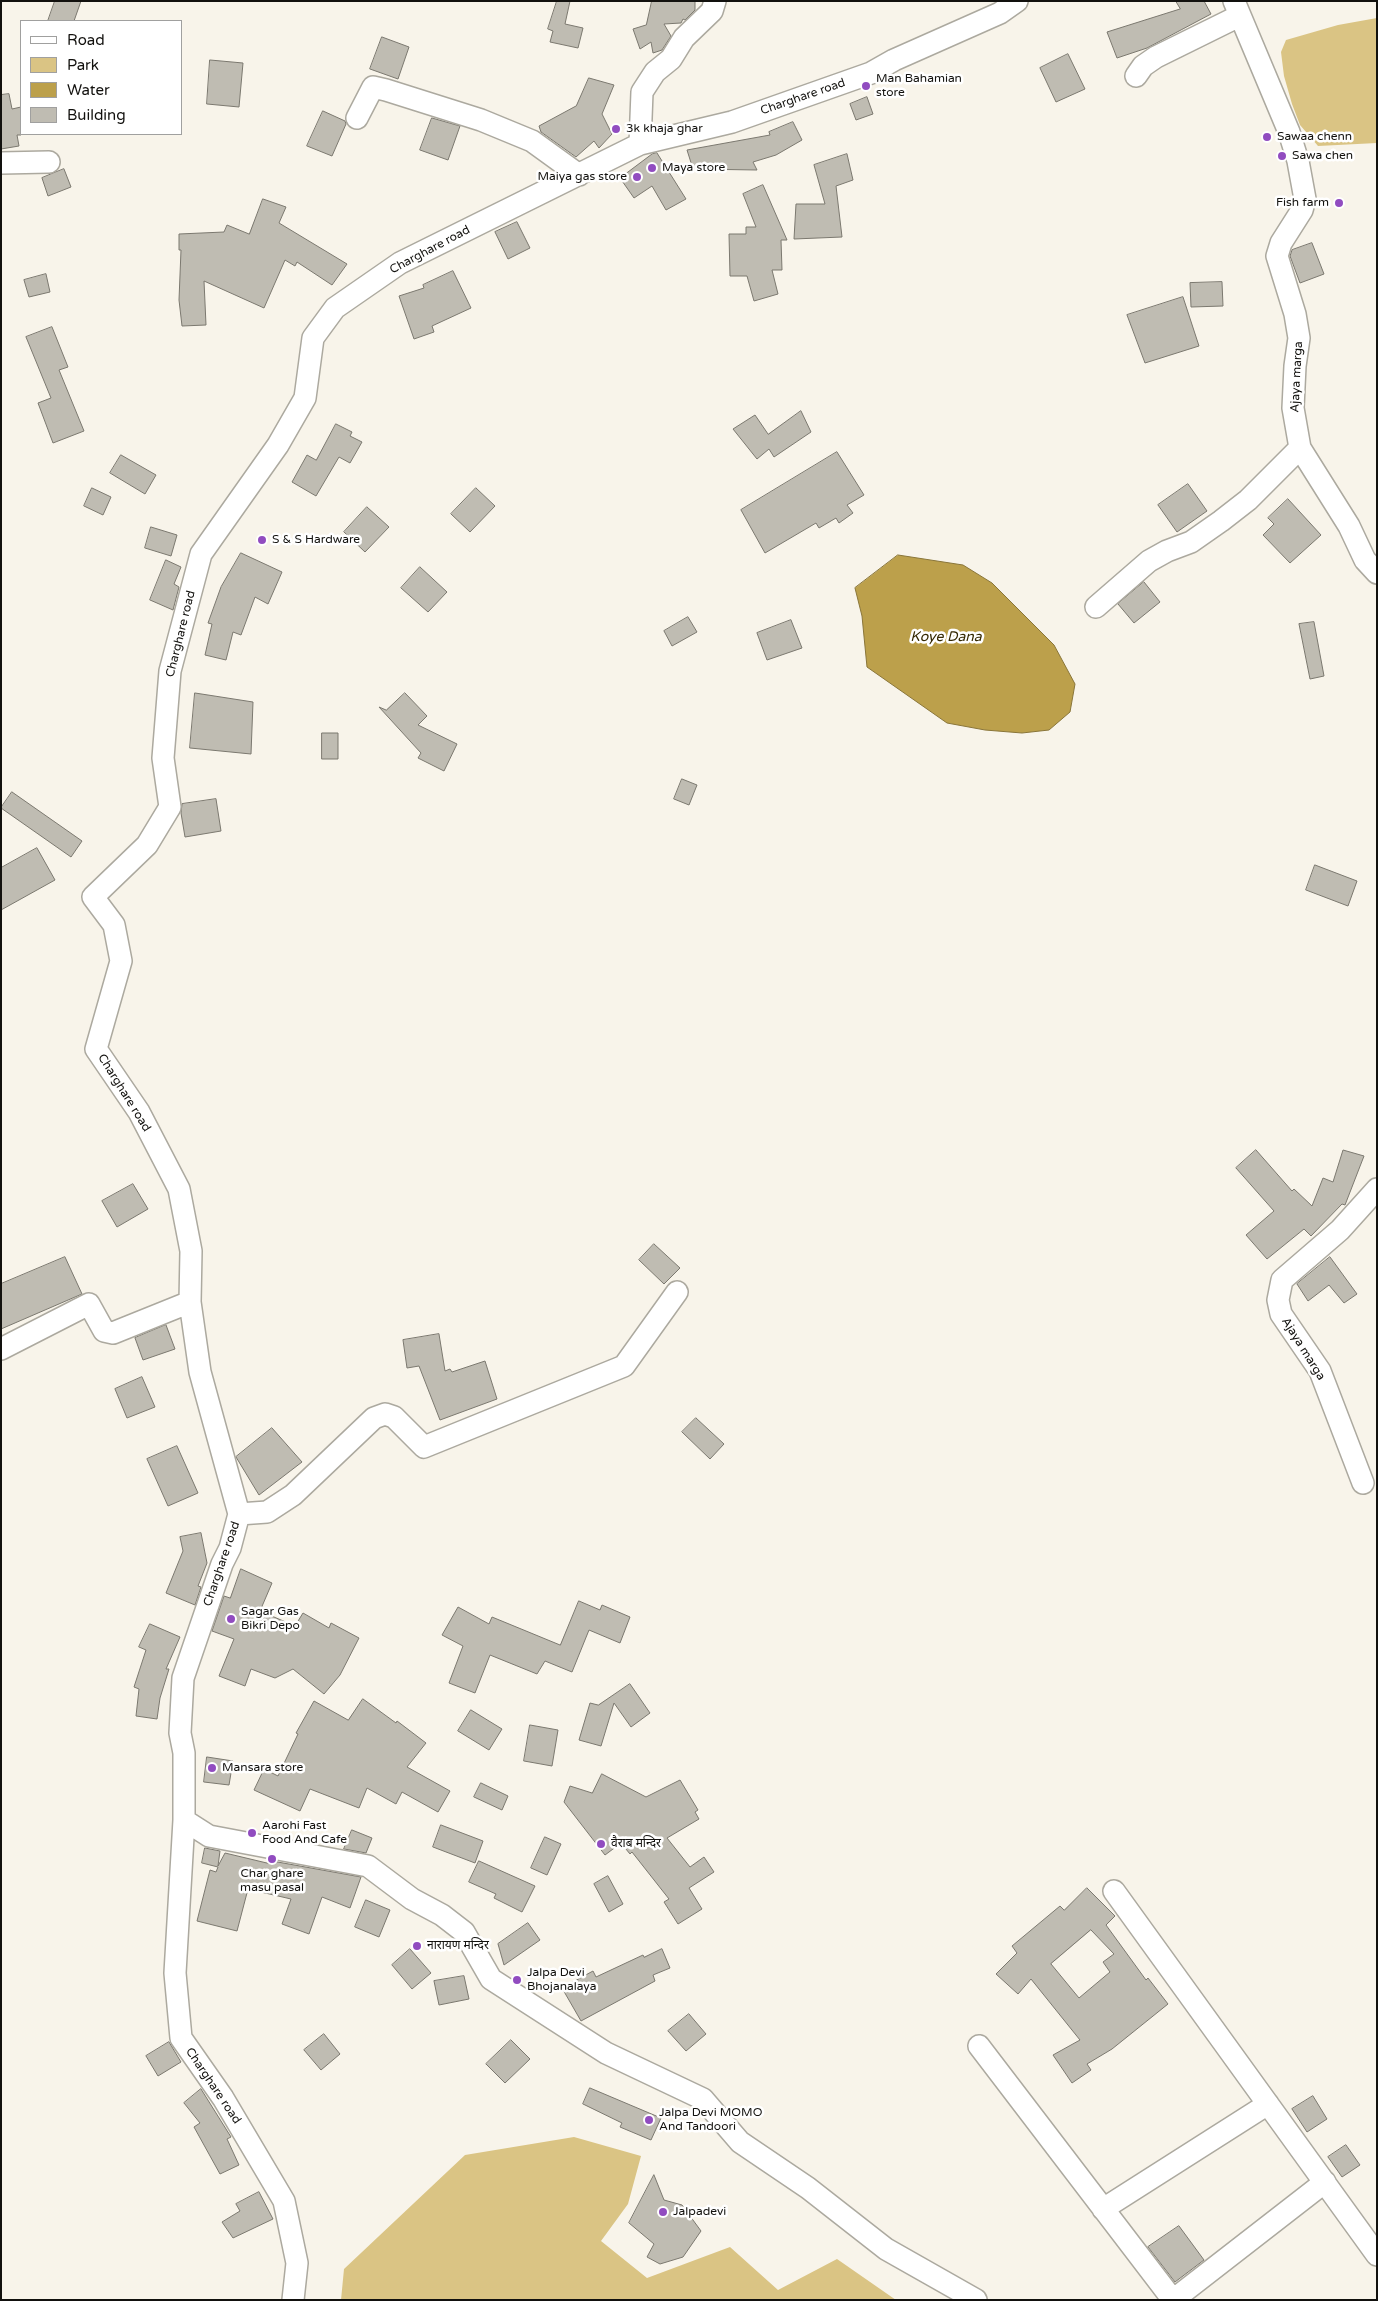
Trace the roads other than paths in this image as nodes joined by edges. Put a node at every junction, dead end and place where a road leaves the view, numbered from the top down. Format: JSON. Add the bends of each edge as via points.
{"nodes":[{"id":1,"x":715,"y":1,"type":"edge"},
{"id":2,"x":1017,"y":1,"type":"edge"},
{"id":3,"x":1236,"y":8,"type":"edge"},
{"id":4,"x":1136,"y":76,"type":"dead end"},
{"id":5,"x":357,"y":118,"type":"dead end"},
{"id":6,"x":640,"y":144,"type":"junction"},
{"id":7,"x":49,"y":162,"type":"dead end"},
{"id":8,"x":1,"y":163,"type":"edge"},
{"id":9,"x":579,"y":175,"type":"junction"},
{"id":10,"x":1300,"y":448,"type":"junction"},
{"id":11,"x":1377,"y":573,"type":"edge"},
{"id":12,"x":1096,"y":607,"type":"dead end"},
{"id":13,"x":1377,"y":1190,"type":"edge"},
{"id":14,"x":677,"y":1292,"type":"dead end"},
{"id":15,"x":190,"y":1302,"type":"junction"},
{"id":16,"x":1,"y":1348,"type":"edge"},
{"id":17,"x":1363,"y":1483,"type":"dead end"},
{"id":18,"x":239,"y":1514,"type":"junction"},
{"id":19,"x":184,"y":1820,"type":"junction"},
{"id":20,"x":1114,"y":1891,"type":"dead end"},
{"id":21,"x":979,"y":2046,"type":"dead end"},
{"id":22,"x":1268,"y":2104,"type":"junction"},
{"id":23,"x":1324,"y":2182,"type":"junction"},
{"id":24,"x":1103,"y":2209,"type":"junction"},
{"id":25,"x":1377,"y":2255,"type":"edge"},
{"id":26,"x":293,"y":2300,"type":"edge"},
{"id":27,"x":976,"y":2300,"type":"edge"}],
"edges":[{"from":1,"to":6,"type":"street","via":[[712,11],[684,38],[642,92]]},
{"from":2,"to":6,"type":"street","name":"Charghare road","via":[[1000,13],[871,73],[732,122]]},
{"from":3,"to":4,"type":"street","via":[[1156,57]]},
{"from":3,"to":10,"type":"street","name":"Ajaya marga","via":[[1289,132],[1305,199],[1277,256],[1299,338],[1293,408]]},
{"from":5,"to":9,"type":"street","via":[[373,87],[386,90],[532,140]]},
{"from":6,"to":9,"type":"street","name":"Charghare road"},
{"from":7,"to":8,"type":"street"},
{"from":9,"to":15,"type":"street","name":"Charghare road","via":[[400,263],[335,308],[313,338],[305,398],[278,445],[201,554],[170,670],[163,758],[170,807],[147,845],[93,896],[114,925],[121,961],[96,1049],[139,1112],[178,1189],[191,1251]]},
{"from":10,"to":11,"type":"street","name":"Ajaya marga","via":[[1349,526],[1365,560]]},
{"from":10,"to":12,"type":"street","via":[[1248,500],[1191,542],[1149,561]]},
{"from":13,"to":17,"type":"street","name":"Ajaya marga","via":[[1340,1230],[1282,1280],[1278,1300],[1281,1314],[1320,1371]]},
{"from":14,"to":18,"type":"street","via":[[624,1366],[424,1447],[394,1417],[379,1416],[292,1495],[267,1512]]},
{"from":15,"to":16,"type":"street","via":[[113,1333],[104,1331],[89,1304]]},
{"from":15,"to":18,"type":"street","name":"Charghare road","via":[[200,1372]]},
{"from":18,"to":19,"type":"street","name":"Charghare road","via":[[183,1678],[180,1733],[184,1753]]},
{"from":19,"to":26,"type":"street","name":"Charghare road","via":[[175,1973],[181,2038],[223,2098],[284,2201],[297,2262]]},
{"from":19,"to":27,"type":"street","via":[[209,1836],[368,1866],[464,1932],[491,1979],[606,2053],[703,2099],[740,2142],[808,2188],[886,2249]]},
{"from":20,"to":22,"type":"street"},
{"from":21,"to":24,"type":"street"},
{"from":22,"to":23,"type":"street"},
{"from":22,"to":24,"type":"street"},
{"from":23,"to":24,"type":"street","via":[[1173,2300]]},
{"from":23,"to":25,"type":"street"}]}
